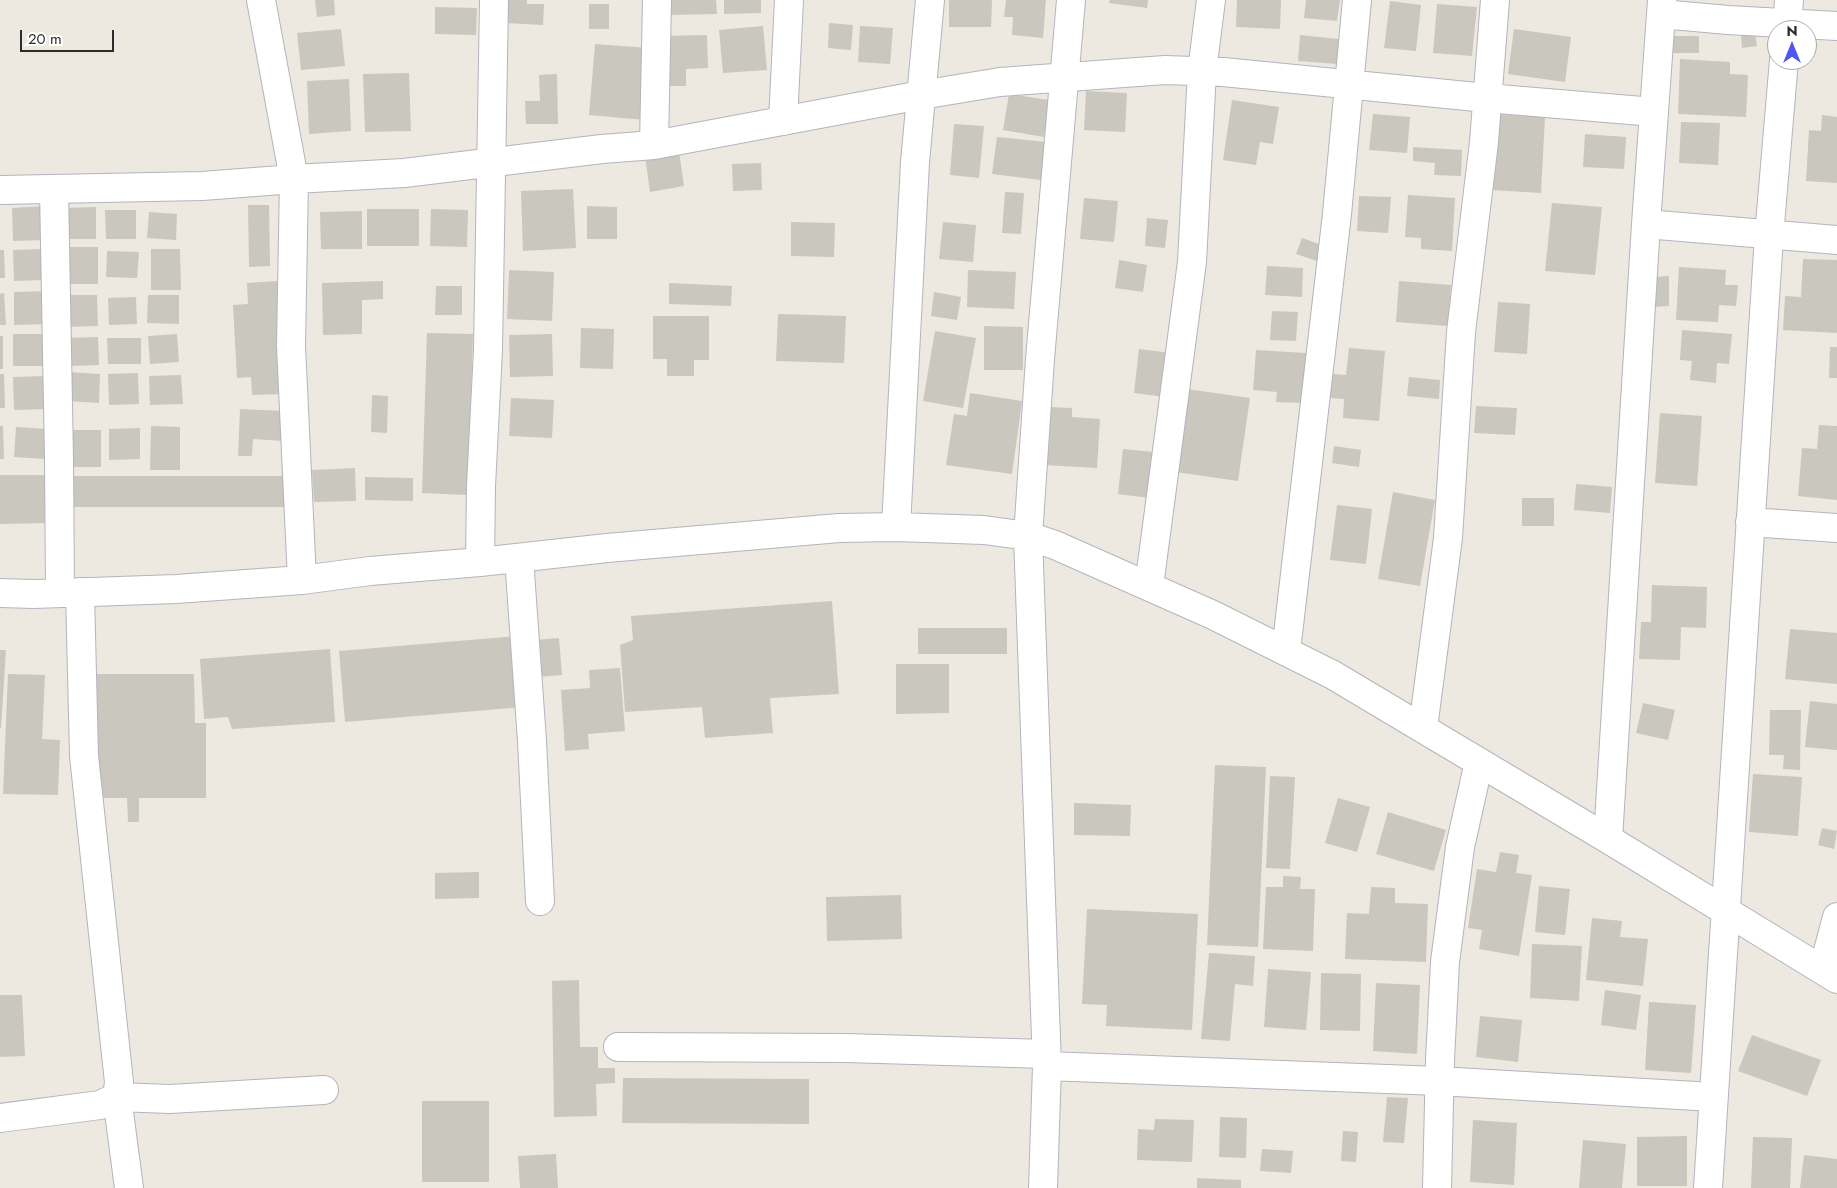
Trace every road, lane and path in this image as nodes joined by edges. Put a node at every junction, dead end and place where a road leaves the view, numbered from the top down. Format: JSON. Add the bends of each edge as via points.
{"nodes":[{"id":1,"x":261,"y":0,"type":"edge"},
{"id":2,"x":494,"y":0,"type":"edge"},
{"id":3,"x":656,"y":0,"type":"edge"},
{"id":4,"x":789,"y":0,"type":"edge"},
{"id":5,"x":930,"y":0,"type":"edge"},
{"id":6,"x":1071,"y":0,"type":"edge"},
{"id":7,"x":1210,"y":0,"type":"edge"},
{"id":8,"x":1357,"y":0,"type":"edge"},
{"id":9,"x":1495,"y":0,"type":"edge"},
{"id":10,"x":1662,"y":7,"type":"edge"},
{"id":11,"x":1787,"y":18,"type":"edge"},
{"id":12,"x":1837,"y":26,"type":"edge"},
{"id":13,"x":1783,"y":70,"type":"edge"},
{"id":14,"x":1202,"y":71,"type":"junction"},
{"id":15,"x":1064,"y":78,"type":"junction"},
{"id":16,"x":1349,"y":85,"type":"junction"},
{"id":17,"x":921,"y":95,"type":"junction"},
{"id":18,"x":1488,"y":98,"type":"junction"},
{"id":19,"x":1654,"y":112,"type":"junction"},
{"id":20,"x":783,"y":121,"type":"junction"},
{"id":21,"x":654,"y":145,"type":"junction"},
{"id":22,"x":492,"y":162,"type":"junction"},
{"id":23,"x":294,"y":178,"type":"junction"},
{"id":24,"x":54,"y":189,"type":"junction"},
{"id":25,"x":0,"y":190,"type":"edge"},
{"id":26,"x":1646,"y":224,"type":"junction"},
{"id":27,"x":1769,"y":236,"type":"junction"},
{"id":28,"x":1837,"y":240,"type":"edge"},
{"id":29,"x":1750,"y":522,"type":"junction"},
{"id":30,"x":896,"y":527,"type":"junction"},
{"id":31,"x":1837,"y":528,"type":"edge"},
{"id":32,"x":1028,"y":536,"type":"junction"},
{"id":33,"x":519,"y":558,"type":"junction"},
{"id":34,"x":480,"y":562,"type":"junction"},
{"id":35,"x":302,"y":580,"type":"junction"},
{"id":36,"x":1149,"y":586,"type":"junction"},
{"id":37,"x":70,"y":592,"type":"junction"},
{"id":38,"x":0,"y":593,"type":"edge"},
{"id":39,"x":1286,"y":651,"type":"junction"},
{"id":40,"x":1423,"y":728,"type":"junction"},
{"id":41,"x":1479,"y":762,"type":"junction"},
{"id":42,"x":1608,"y":839,"type":"junction"},
{"id":43,"x":540,"y":901,"type":"dead end"},
{"id":44,"x":1726,"y":910,"type":"junction"},
{"id":45,"x":1837,"y":918,"type":"edge"},
{"id":46,"x":1830,"y":975,"type":"edge"},
{"id":47,"x":618,"y":1047,"type":"dead end"},
{"id":48,"x":1046,"y":1060,"type":"junction"},
{"id":49,"x":1439,"y":1081,"type":"junction"},
{"id":50,"x":324,"y":1090,"type":"dead end"},
{"id":51,"x":117,"y":1097,"type":"junction"},
{"id":52,"x":1713,"y":1097,"type":"junction"},
{"id":53,"x":0,"y":1118,"type":"edge"},
{"id":54,"x":129,"y":1188,"type":"edge"},
{"id":55,"x":1043,"y":1188,"type":"edge"},
{"id":56,"x":1437,"y":1188,"type":"edge"},
{"id":57,"x":1708,"y":1188,"type":"edge"}],
"edges":[{"from":1,"to":23,"type":"street"},
{"from":2,"to":22,"type":"street"},
{"from":3,"to":21,"type":"street"},
{"from":4,"to":20,"type":"street"},
{"from":5,"to":17,"type":"street"},
{"from":6,"to":15,"type":"street"},
{"from":7,"to":14,"type":"street"},
{"from":8,"to":16,"type":"street"},
{"from":9,"to":18,"type":"street"},
{"from":10,"to":11,"type":"street","via":[[1728,20]]},
{"from":10,"to":19,"type":"street"},
{"from":11,"to":12,"type":"street"},
{"from":13,"to":27,"type":"street"},
{"from":14,"to":15,"type":"street","via":[[1165,70]]},
{"from":14,"to":16,"type":"street"},
{"from":14,"to":36,"type":"street","via":[[1192,262]]},
{"from":15,"to":17,"type":"street","via":[[1000,82]]},
{"from":15,"to":32,"type":"street"},
{"from":16,"to":18,"type":"street"},
{"from":16,"to":39,"type":"street"},
{"from":17,"to":20,"type":"street"},
{"from":17,"to":30,"type":"street"},
{"from":18,"to":19,"type":"street"},
{"from":18,"to":40,"type":"street","via":[[1461,332],[1448,538]]},
{"from":19,"to":26,"type":"street"},
{"from":20,"to":21,"type":"street"},
{"from":21,"to":22,"type":"street"},
{"from":22,"to":23,"type":"street","via":[[404,173]]},
{"from":22,"to":34,"type":"street"},
{"from":23,"to":24,"type":"street","via":[[202,186]]},
{"from":23,"to":35,"type":"street","via":[[291,346]]},
{"from":24,"to":25,"type":"street"},
{"from":24,"to":37,"type":"street","via":[[59,459]]},
{"from":26,"to":27,"type":"street"},
{"from":26,"to":42,"type":"street"},
{"from":27,"to":28,"type":"street"},
{"from":27,"to":29,"type":"street"},
{"from":29,"to":31,"type":"street"},
{"from":29,"to":44,"type":"street"},
{"from":30,"to":32,"type":"street","via":[[984,530]]},
{"from":30,"to":33,"type":"street","via":[[839,528]]},
{"from":32,"to":36,"type":"street"},
{"from":32,"to":48,"type":"street"},
{"from":33,"to":34,"type":"street"},
{"from":33,"to":43,"type":"street"},
{"from":34,"to":35,"type":"street"},
{"from":35,"to":37,"type":"street"},
{"from":36,"to":39,"type":"street"},
{"from":37,"to":38,"type":"street"},
{"from":37,"to":51,"type":"street","via":[[119,1082]]},
{"from":39,"to":40,"type":"street"},
{"from":40,"to":41,"type":"street"},
{"from":41,"to":42,"type":"street"},
{"from":41,"to":49,"type":"street","via":[[1460,847],[1445,962]]},
{"from":42,"to":44,"type":"street"},
{"from":44,"to":46,"type":"street"},
{"from":44,"to":52,"type":"street"},
{"from":45,"to":46,"type":"street"},
{"from":47,"to":48,"type":"street","via":[[846,1048]]},
{"from":48,"to":49,"type":"street"},
{"from":48,"to":55,"type":"street"},
{"from":49,"to":52,"type":"street"},
{"from":49,"to":56,"type":"street"},
{"from":50,"to":51,"type":"street","via":[[170,1099]]},
{"from":51,"to":53,"type":"street","via":[[100,1105]]},
{"from":51,"to":54,"type":"street"},
{"from":52,"to":57,"type":"street"}]}
